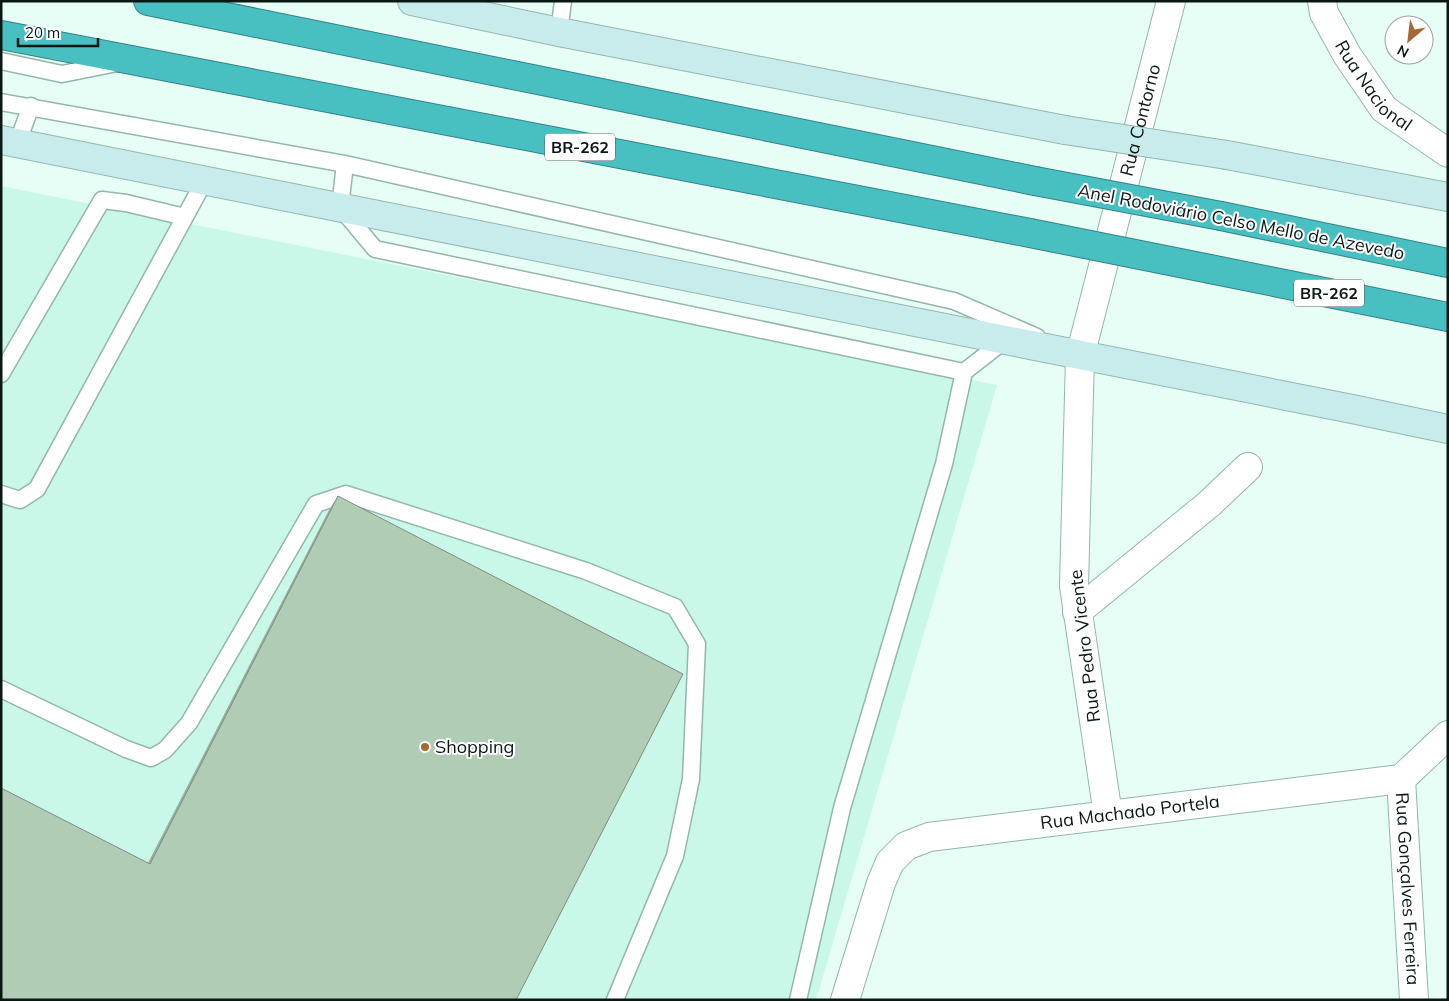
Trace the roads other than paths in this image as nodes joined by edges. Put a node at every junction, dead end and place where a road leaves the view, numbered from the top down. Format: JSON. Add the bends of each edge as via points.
{"nodes":[{"id":1,"x":148,"y":1,"type":"edge"},
{"id":2,"x":412,"y":1,"type":"edge"},
{"id":3,"x":563,"y":1,"type":"edge"},
{"id":4,"x":1171,"y":1,"type":"edge"},
{"id":5,"x":1328,"y":5,"type":"edge"},
{"id":6,"x":559,"y":32,"type":"junction"},
{"id":7,"x":1,"y":35,"type":"edge"},
{"id":8,"x":130,"y":60,"type":"junction"},
{"id":9,"x":1,"y":61,"type":"edge"},
{"id":10,"x":1,"y":102,"type":"edge"},
{"id":11,"x":31,"y":106,"type":"junction"},
{"id":12,"x":9,"y":142,"type":"edge"},
{"id":13,"x":1448,"y":153,"type":"edge"},
{"id":14,"x":345,"y":164,"type":"junction"},
{"id":15,"x":205,"y":180,"type":"junction"},
{"id":16,"x":1448,"y":197,"type":"edge"},
{"id":17,"x":340,"y":207,"type":"junction"},
{"id":18,"x":185,"y":217,"type":"junction"},
{"id":19,"x":1448,"y":263,"type":"edge"},
{"id":20,"x":1448,"y":317,"type":"edge"},
{"id":21,"x":1005,"y":340,"type":"junction"},
{"id":22,"x":1080,"y":356,"type":"junction"},
{"id":23,"x":964,"y":372,"type":"junction"},
{"id":24,"x":1,"y":374,"type":"edge"},
{"id":25,"x":1448,"y":429,"type":"edge"},
{"id":26,"x":1248,"y":467,"type":"dead end"},
{"id":27,"x":1,"y":494,"type":"edge"},
{"id":28,"x":1077,"y":612,"type":"junction"},
{"id":29,"x":1,"y":689,"type":"edge"},
{"id":30,"x":1448,"y":735,"type":"edge"},
{"id":31,"x":1400,"y":779,"type":"junction"},
{"id":32,"x":1108,"y":815,"type":"junction"},
{"id":33,"x":615,"y":1000,"type":"edge"},
{"id":34,"x":798,"y":1000,"type":"edge"},
{"id":35,"x":845,"y":1000,"type":"edge"},
{"id":36,"x":1414,"y":1000,"type":"edge"}],
"edges":[{"from":1,"to":19,"type":"highway","name":"Anel Rodoviário Celso Mello de Azevedo","bridge":true},
{"from":2,"to":6,"type":"main road"},
{"from":3,"to":6,"type":"lane"},
{"from":4,"to":22,"type":"street","name":"Rua Contorno"},
{"from":5,"to":13,"type":"street","name":"Rua Nacional","via":[[1346,55],[1384,109]]},
{"from":6,"to":16,"type":"main road","bridge":true,"via":[[1065,130],[1227,155]]},
{"from":7,"to":8,"type":"highway","number":"BR-262"},
{"from":8,"to":9,"type":"lane","via":[[62,74]]},
{"from":8,"to":20,"type":"highway","number":"BR-262","bridge":true},
{"from":10,"to":11,"type":"lane"},
{"from":11,"to":12,"type":"lane"},
{"from":11,"to":14,"type":"lane"},
{"from":12,"to":15,"type":"main road"},
{"from":14,"to":17,"type":"lane"},
{"from":14,"to":22,"type":"lane","via":[[954,301]]},
{"from":15,"to":17,"type":"main road"},
{"from":15,"to":18,"type":"lane"},
{"from":17,"to":21,"type":"main road"},
{"from":17,"to":23,"type":"lane","via":[[375,249]]},
{"from":18,"to":24,"type":"lane","via":[[102,200]]},
{"from":18,"to":27,"type":"lane","via":[[38,489],[20,500]]},
{"from":21,"to":22,"type":"main road"},
{"from":21,"to":23,"type":"lane"},
{"from":22,"to":25,"type":"main road"},
{"from":22,"to":28,"type":"street","name":"Rua Pedro Vicente","via":[[1074,586]]},
{"from":23,"to":34,"type":"lane","via":[[944,464],[842,808]]},
{"from":26,"to":28,"type":"street","via":[[1209,504]]},
{"from":28,"to":32,"type":"street","name":"Rua Pedro Vicente"},
{"from":29,"to":33,"type":"lane","via":[[150,758],[165,750],[189,723],[316,504],[346,494],[586,571],[675,607],[697,644],[691,779],[675,856]]},
{"from":30,"to":31,"type":"street"},
{"from":31,"to":32,"type":"street","name":"Rua Machado Portela"},
{"from":31,"to":36,"type":"street","name":"Rua Gonçalves Ferreira"},
{"from":32,"to":35,"type":"street","name":"Rua Machado Portela","via":[[930,837],[906,846],[890,862],[881,883]]}]}
